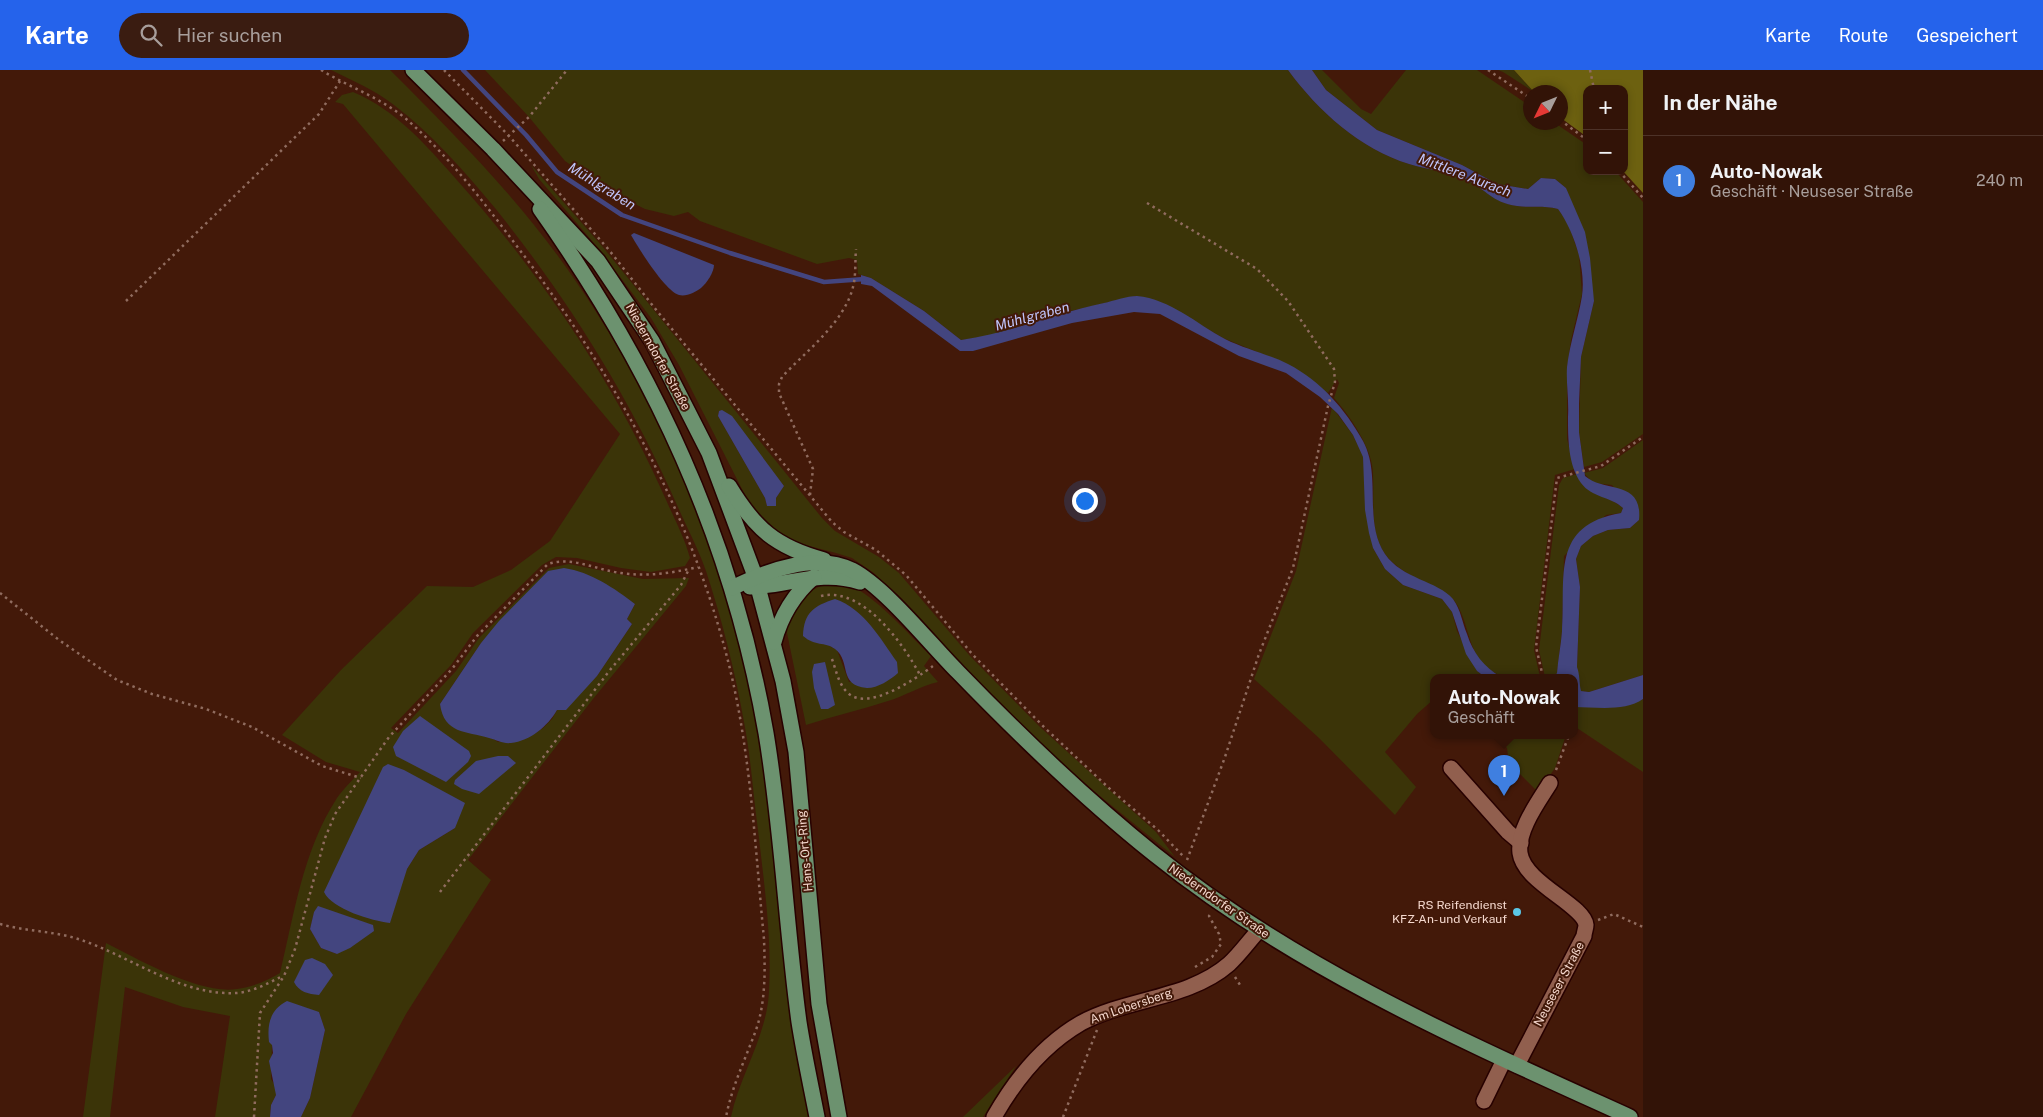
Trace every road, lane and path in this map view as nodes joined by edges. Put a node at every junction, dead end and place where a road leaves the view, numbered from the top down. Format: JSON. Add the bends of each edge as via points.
{"nodes":[{"id":1,"x":322,"y":70,"type":"edge"},
{"id":2,"x":413,"y":70,"type":"edge"},
{"id":3,"x":444,"y":70,"type":"edge"},
{"id":4,"x":567,"y":70,"type":"edge"},
{"id":5,"x":1488,"y":70,"type":"edge"},
{"id":6,"x":1590,"y":70,"type":"edge"},
{"id":7,"x":340,"y":82,"type":"junction"},
{"id":8,"x":1593,"y":85,"type":"edge"},
{"id":9,"x":1523,"y":93,"type":"edge"},
{"id":10,"x":1568,"y":126,"type":"edge"},
{"id":11,"x":514,"y":131,"type":"dead end"},
{"id":12,"x":1583,"y":137,"type":"edge"},
{"id":13,"x":511,"y":169,"type":"junction"},
{"id":14,"x":1622,"y":175,"type":"edge"},
{"id":15,"x":1643,"y":198,"type":"edge"},
{"id":16,"x":1147,"y":203,"type":"dead end"},
{"id":17,"x":856,"y":249,"type":"dead end"},
{"id":18,"x":126,"y":300,"type":"dead end"},
{"id":19,"x":1643,"y":437,"type":"edge"},
{"id":20,"x":708,"y":453,"type":"junction"},
{"id":21,"x":810,"y":496,"type":"junction"},
{"id":22,"x":834,"y":563,"type":"junction"},
{"id":23,"x":699,"y":567,"type":"junction"},
{"id":24,"x":689,"y":569,"type":"junction"},
{"id":25,"x":814,"y":577,"type":"junction"},
{"id":26,"x":757,"y":581,"type":"junction"},
{"id":27,"x":732,"y":588,"type":"junction"},
{"id":28,"x":875,"y":588,"type":"junction"},
{"id":29,"x":0,"y":593,"type":"edge"},
{"id":30,"x":821,"y":596,"type":"dead end"},
{"id":31,"x":774,"y":642,"type":"junction"},
{"id":32,"x":944,"y":658,"type":"junction"},
{"id":33,"x":832,"y":659,"type":"dead end"},
{"id":34,"x":1542,"y":674,"type":"edge"},
{"id":35,"x":920,"y":675,"type":"junction"},
{"id":36,"x":1568,"y":739,"type":"edge"},
{"id":37,"x":1451,"y":768,"type":"dead end"},
{"id":38,"x":360,"y":778,"type":"junction"},
{"id":39,"x":1550,"y":783,"type":"joint"},
{"id":40,"x":1521,"y":843,"type":"junction"},
{"id":41,"x":1187,"y":860,"type":"junction"},
{"id":42,"x":1193,"y":864,"type":"dead end"},
{"id":43,"x":440,"y":892,"type":"dead end"},
{"id":44,"x":1218,"y":902,"type":"junction"},
{"id":45,"x":0,"y":924,"type":"edge"},
{"id":46,"x":1586,"y":925,"type":"junction"},
{"id":47,"x":1643,"y":927,"type":"edge"},
{"id":48,"x":1259,"y":930,"type":"junction"},
{"id":49,"x":1188,"y":971,"type":"dead end"},
{"id":50,"x":284,"y":976,"type":"junction"},
{"id":51,"x":1104,"y":1013,"type":"junction"},
{"id":52,"x":1511,"y":1062,"type":"junction"},
{"id":53,"x":1484,"y":1101,"type":"dead end"},
{"id":54,"x":254,"y":1117,"type":"edge"},
{"id":55,"x":726,"y":1117,"type":"edge"},
{"id":56,"x":818,"y":1117,"type":"edge"},
{"id":57,"x":839,"y":1117,"type":"edge"},
{"id":58,"x":994,"y":1117,"type":"edge"},
{"id":59,"x":1063,"y":1117,"type":"edge"},
{"id":60,"x":1630,"y":1117,"type":"edge"}],
"edges":[{"from":1,"to":7,"type":"path"},
{"from":2,"to":13,"type":"main road","name":"Niederndorfer Straße"},
{"from":3,"to":21,"type":"path","via":[[509,136],[609,250]]},
{"from":4,"to":11,"type":"path"},
{"from":5,"to":9,"type":"path"},
{"from":6,"to":8,"type":"path"},
{"from":7,"to":18,"type":"path","via":[[319,114]]},
{"from":7,"to":23,"type":"path","via":[[376,97],[432,144],[479,196],[550,289],[612,384],[659,473]]},
{"from":10,"to":12,"type":"path"},
{"from":13,"to":20,"type":"main road","name":"Niederndorfer Straße","via":[[598,260],[616,284],[652,341]]},
{"from":13,"to":27,"type":"main road","name":"Niederndorfer Straße","via":[[572,255],[634,356],[683,459]]},
{"from":14,"to":15,"type":"path"},
{"from":16,"to":41,"type":"path","via":[[1257,269],[1288,302],[1322,349],[1334,369],[1335,382],[1293,568],[1259,654]]},
{"from":17,"to":21,"type":"path","via":[[854,285],[849,300],[835,321],[779,384],[779,393],[813,468]]},
{"from":19,"to":34,"type":"path","via":[[1602,466],[1557,478],[1536,648]]},
{"from":20,"to":22,"type":"main road","via":[[762,531],[792,550]]},
{"from":20,"to":26,"type":"main road","name":"Niederndorfer Straße"},
{"from":21,"to":41,"type":"path","via":[[844,532],[876,550],[906,576],[980,661],[1045,728]]},
{"from":22,"to":26,"type":"main road","name":"Niederndorfer Straße","via":[[811,564]]},
{"from":22,"to":28,"type":"main road","name":"Niederndorfer Straße","via":[[858,573]]},
{"from":23,"to":24,"type":"path"},
{"from":23,"to":55,"type":"path","via":[[713,606],[738,708],[766,973],[756,1029],[730,1096]]},
{"from":24,"to":38,"type":"path","via":[[652,575],[620,573],[560,560],[548,564],[477,636],[452,669],[389,737]]},
{"from":24,"to":43,"type":"path","via":[[681,585],[610,670]]},
{"from":25,"to":26,"type":"main road","name":"Niederndorfer Straße"},
{"from":25,"to":28,"type":"main road","name":"Niederndorfer Straße","via":[[848,578]]},
{"from":25,"to":31,"type":"main road","via":[[786,610]]},
{"from":26,"to":27,"type":"main road","name":"Niederndorfer Straße"},
{"from":26,"to":31,"type":"main road","name":"Hans-Ort-Ring"},
{"from":27,"to":56,"type":"main road","name":"Hans-Ort-Ring","via":[[766,734],[800,1024]]},
{"from":28,"to":32,"type":"main road","name":"Niederndorfer Straße"},
{"from":29,"to":38,"type":"path","via":[[59,640],[117,680],[252,726],[322,766]]},
{"from":30,"to":35,"type":"path","via":[[833,593],[846,596],[864,608],[900,642]]},
{"from":31,"to":57,"type":"main road","name":"Hans-Ort-Ring","via":[[796,752],[819,1004]]},
{"from":32,"to":35,"type":"path"},
{"from":32,"to":44,"type":"main road","name":"Niederndorfer Straße","via":[[1066,778],[1154,855]]},
{"from":33,"to":35,"type":"path","via":[[839,681],[847,693],[857,697],[878,697]]},
{"from":36,"to":39,"type":"path"},
{"from":37,"to":40,"type":"street"},
{"from":38,"to":50,"type":"path","via":[[335,814],[325,838],[295,949]]},
{"from":39,"to":40,"type":"street","via":[[1527,821]]},
{"from":40,"to":46,"type":"street","name":"Neuseser Straße","via":[[1520,852],[1529,869],[1542,884],[1581,915]]},
{"from":41,"to":42,"type":"path"},
{"from":44,"to":48,"type":"main road","name":"Niederndorfer Straße"},
{"from":44,"to":49,"type":"path","via":[[1209,916],[1221,944],[1212,956]]},
{"from":45,"to":50,"type":"path","via":[[74,938],[113,952],[166,979],[196,988],[236,993],[260,988]]},
{"from":46,"to":47,"type":"path","via":[[1614,914]]},
{"from":46,"to":52,"type":"street","name":"Neuseser Straße","via":[[1584,936]]},
{"from":48,"to":51,"type":"street","name":"Am Lobersberg","via":[[1228,965],[1212,976],[1179,990]]},
{"from":48,"to":52,"type":"main road","name":"Niederndorfer Straße","via":[[1351,985]]},
{"from":50,"to":54,"type":"path","via":[[260,1012]]},
{"from":51,"to":58,"type":"street","name":"Am Lobersberg","via":[[1080,1024],[1033,1061]]},
{"from":51,"to":59,"type":"path"},
{"from":52,"to":53,"type":"street","name":"Neuseser Straße"},
{"from":52,"to":60,"type":"main road","name":"Niederndorfer Straße"}]}
